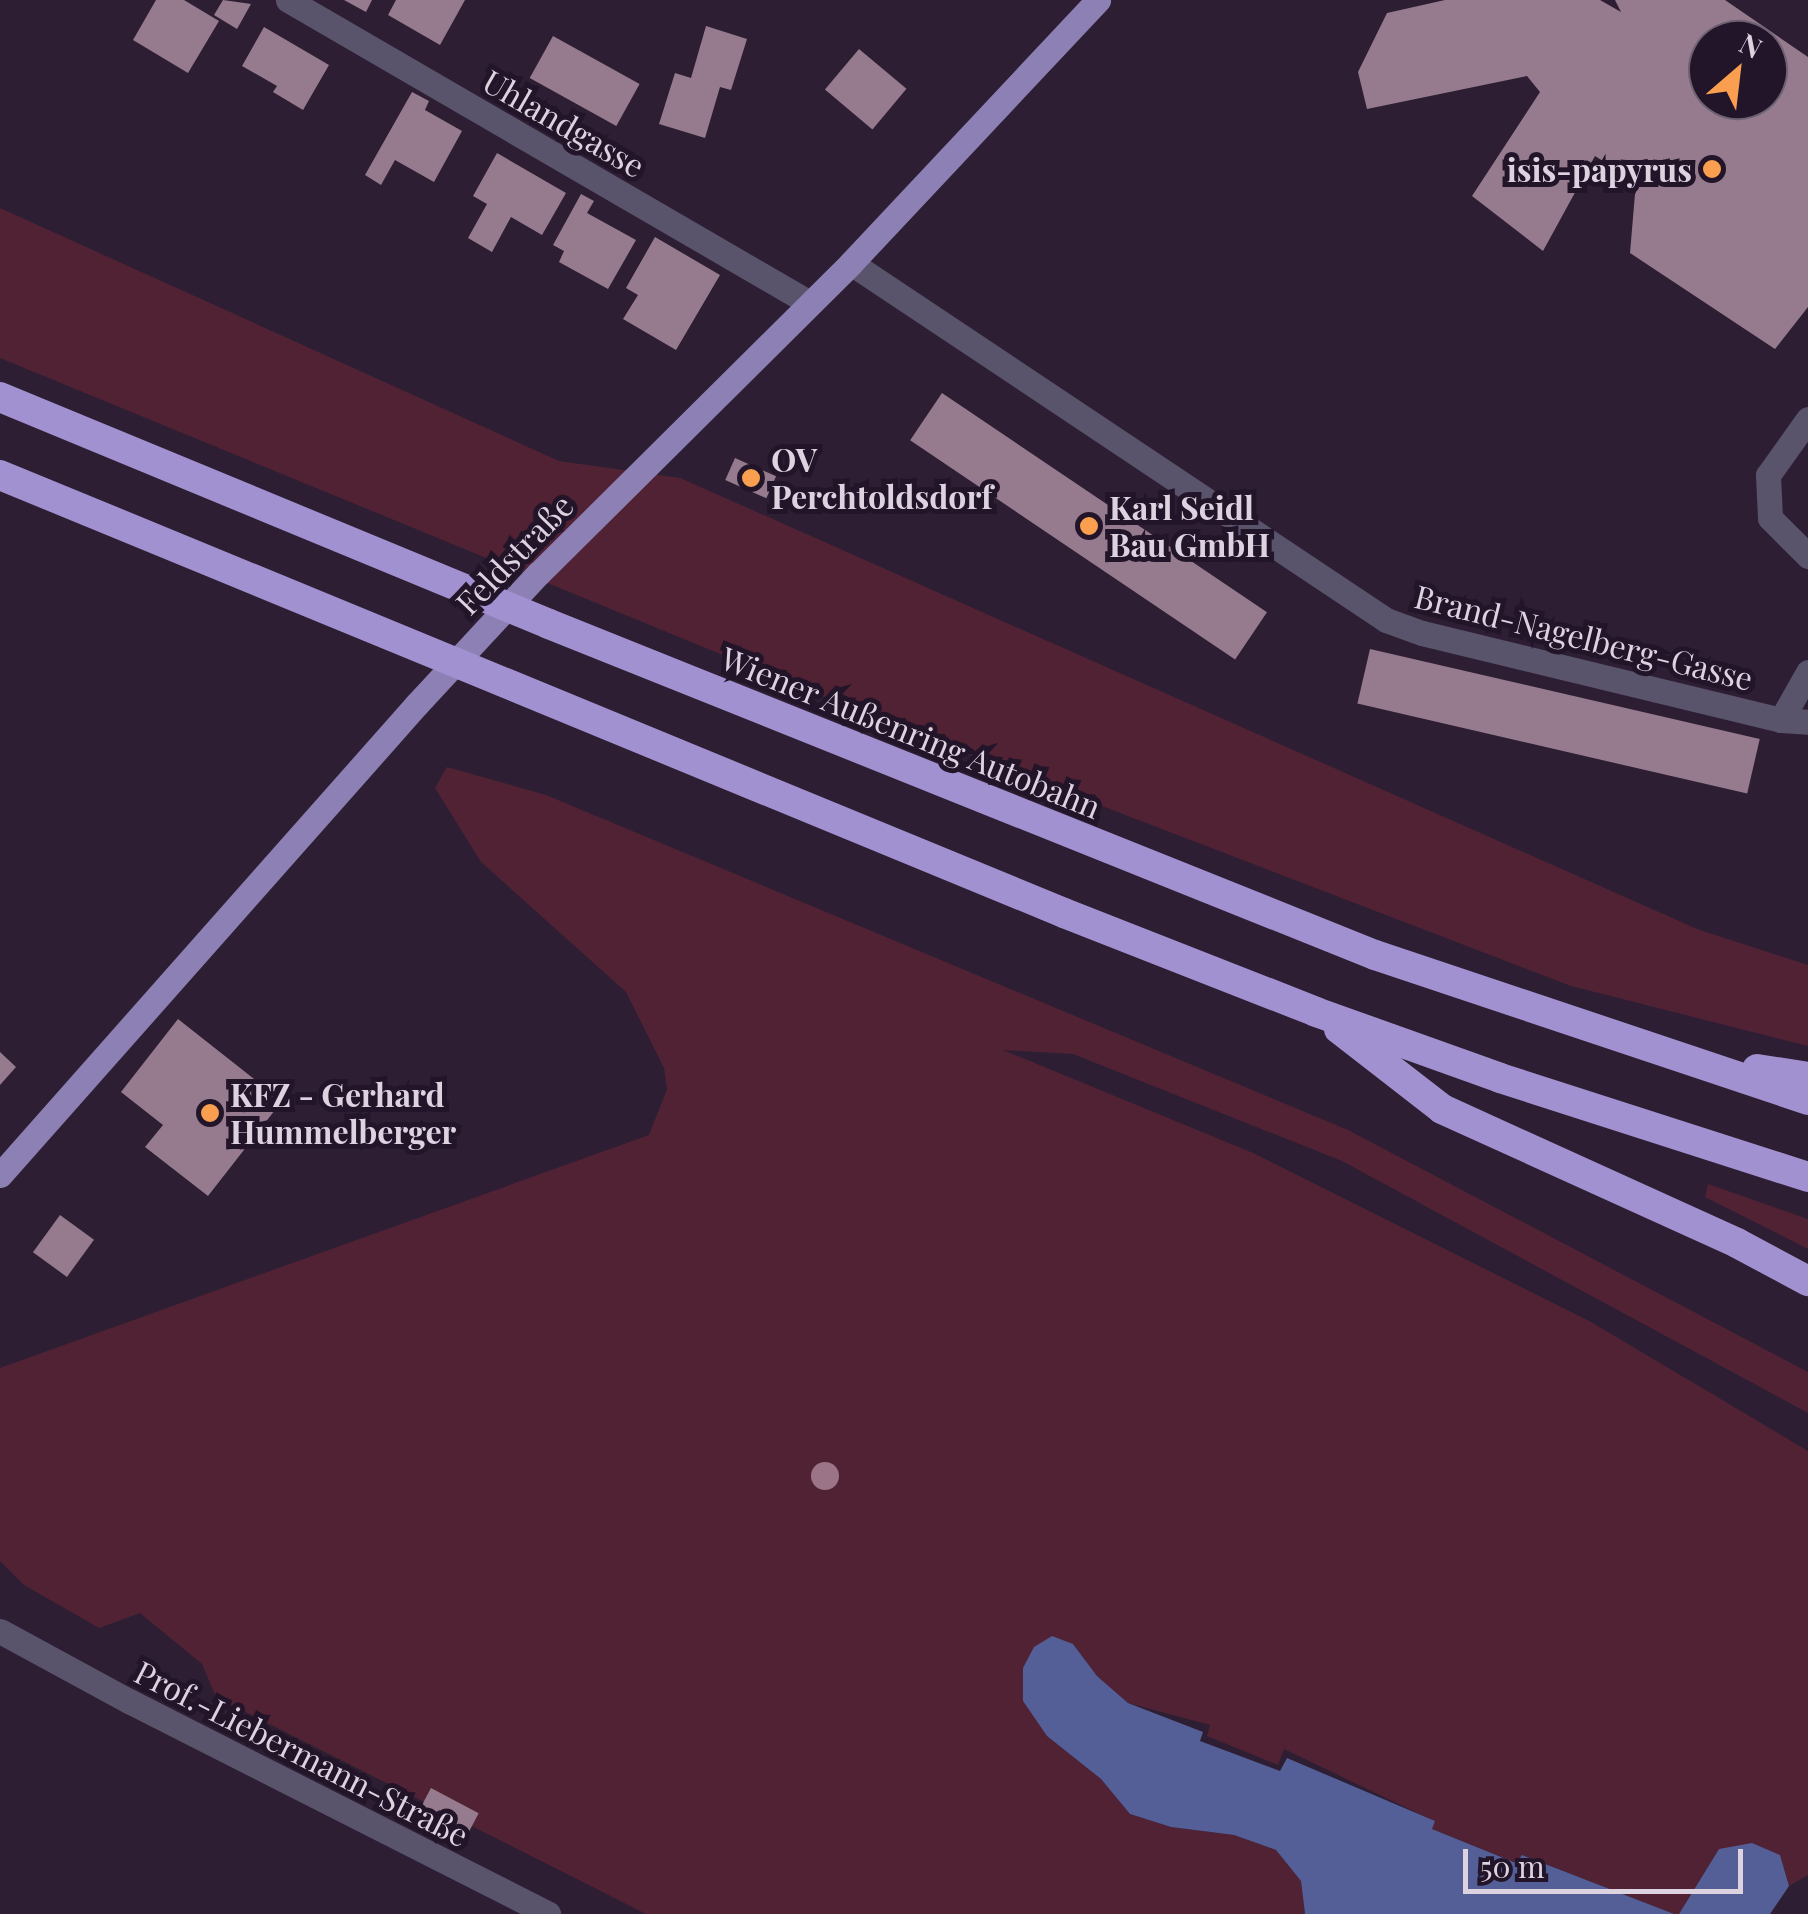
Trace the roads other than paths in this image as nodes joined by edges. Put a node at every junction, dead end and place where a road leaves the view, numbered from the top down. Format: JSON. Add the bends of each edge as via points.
{"nodes":[{"id":1,"x":288,"y":0,"type":"edge"},
{"id":2,"x":1098,"y":0,"type":"edge"},
{"id":3,"x":851,"y":264,"type":"junction"},
{"id":4,"x":808,"y":302,"type":"junction"},
{"id":5,"x":0,"y":396,"type":"edge"},
{"id":6,"x":1808,"y":419,"type":"edge"},
{"id":7,"x":0,"y":475,"type":"edge"},
{"id":8,"x":1808,"y":556,"type":"edge"},
{"id":9,"x":1808,"y":672,"type":"edge"},
{"id":10,"x":1781,"y":720,"type":"junction"},
{"id":11,"x":1808,"y":722,"type":"edge"},
{"id":12,"x":1316,"y":1012,"type":"junction"},
{"id":13,"x":1667,"y":1056,"type":"junction"},
{"id":14,"x":1808,"y":1076,"type":"edge"},
{"id":15,"x":1808,"y":1100,"type":"edge"},
{"id":16,"x":0,"y":1176,"type":"edge"},
{"id":17,"x":1808,"y":1177,"type":"edge"},
{"id":18,"x":1808,"y":1281,"type":"edge"},
{"id":19,"x":0,"y":1614,"type":"edge"},
{"id":20,"x":0,"y":1631,"type":"edge"},
{"id":21,"x":28,"y":1646,"type":"junction"},
{"id":22,"x":548,"y":1914,"type":"edge"}],
"edges":[{"from":1,"to":4,"type":"street","name":"Uhlandgasse"},
{"from":2,"to":3,"type":"main road","name":"Feldstraße"},
{"from":3,"to":4,"type":"main road","name":"Feldstraße"},
{"from":3,"to":10,"type":"street","name":"Brand-Nagelberg-Gasse","via":[[1386,620]]},
{"from":4,"to":16,"type":"main road","name":"Feldstraße","via":[[444,675]]},
{"from":5,"to":13,"type":"highway","name":"Wiener Außenring Autobahn","via":[[1375,955]]},
{"from":6,"to":8,"type":"street","via":[[1768,475],[1770,518]]},
{"from":7,"to":12,"type":"highway"},
{"from":9,"to":10,"type":"street"},
{"from":10,"to":11,"type":"street","name":"Brand-Nagelberg-Gasse"},
{"from":12,"to":17,"type":"highway"},
{"from":12,"to":18,"type":"highway","via":[[1442,1109]]},
{"from":13,"to":14,"type":"highway"},
{"from":13,"to":15,"type":"highway","name":"Wiener Außenring Autobahn"},
{"from":19,"to":21,"type":"street","name":"Prof.-Liebermann-Straße"},
{"from":20,"to":21,"type":"street","name":"Prof.-Liebermann-Straße"},
{"from":21,"to":22,"type":"street","name":"Prof.-Liebermann-Straße"}]}
